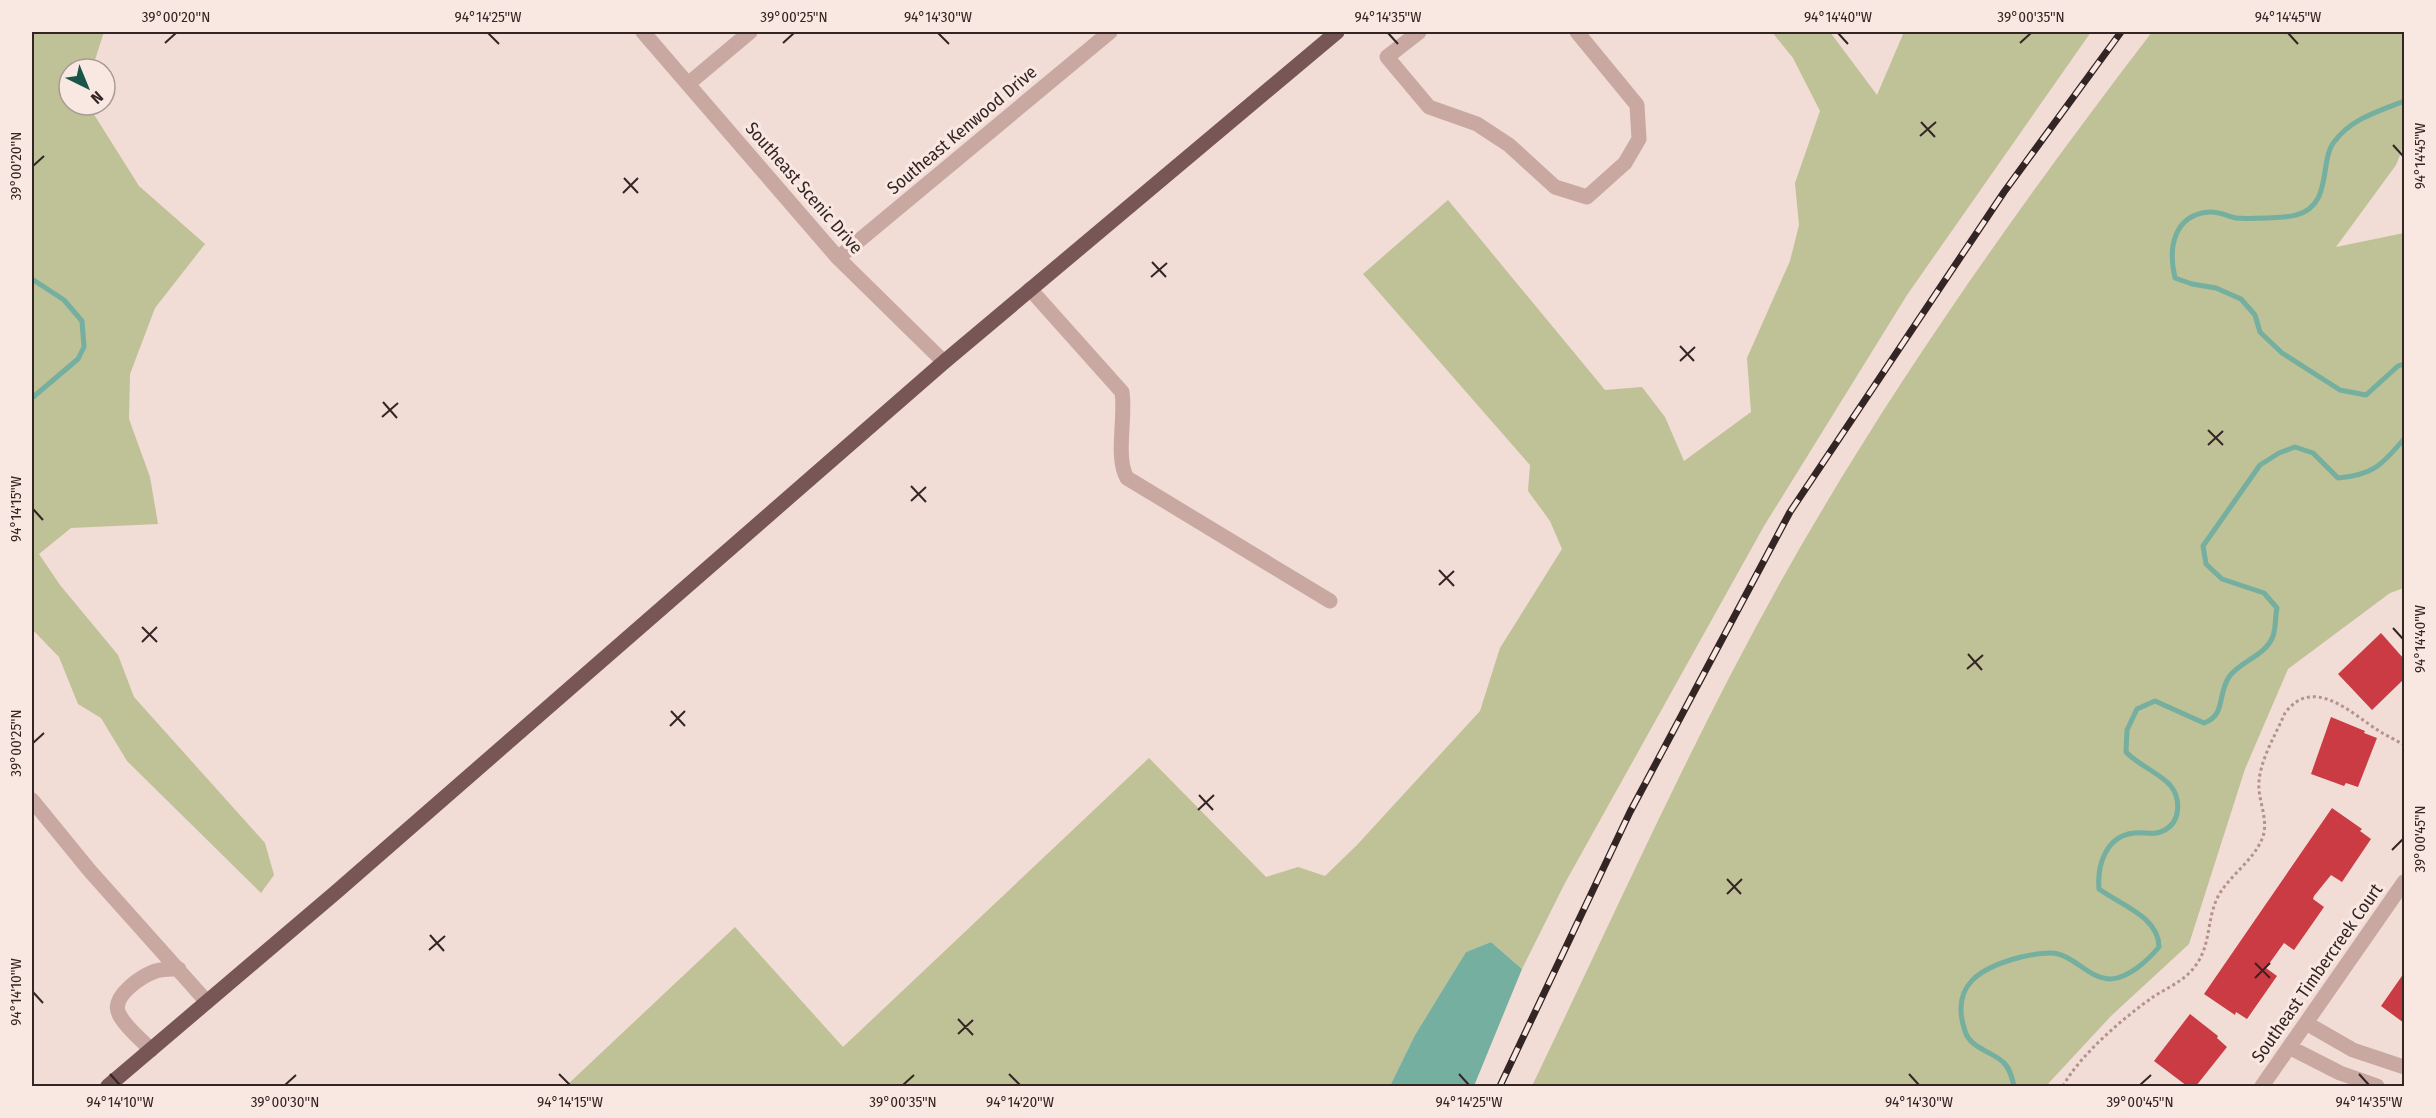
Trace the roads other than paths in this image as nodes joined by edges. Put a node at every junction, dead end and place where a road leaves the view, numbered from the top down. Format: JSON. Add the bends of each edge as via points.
{"nodes":[{"id":1,"x":643,"y":32,"type":"edge"},
{"id":2,"x":750,"y":32,"type":"edge"},
{"id":3,"x":1110,"y":32,"type":"edge"},
{"id":4,"x":1337,"y":32,"type":"edge"},
{"id":5,"x":1419,"y":32,"type":"edge"},
{"id":6,"x":1577,"y":32,"type":"edge"},
{"id":7,"x":688,"y":84,"type":"junction"},
{"id":8,"x":838,"y":258,"type":"junction"},
{"id":9,"x":1030,"y":289,"type":"junction"},
{"id":10,"x":944,"y":362,"type":"junction"},
{"id":11,"x":1330,"y":601,"type":"dead end"},
{"id":12,"x":32,"y":800,"type":"edge"},
{"id":13,"x":2404,"y":882,"type":"edge"},
{"id":14,"x":179,"y":969,"type":"junction"},
{"id":15,"x":207,"y":1002,"type":"junction"},
{"id":16,"x":2306,"y":1023,"type":"junction"},
{"id":17,"x":2289,"y":1047,"type":"junction"},
{"id":18,"x":151,"y":1050,"type":"junction"},
{"id":19,"x":2404,"y":1067,"type":"edge"},
{"id":20,"x":108,"y":1086,"type":"edge"},
{"id":21,"x":2262,"y":1086,"type":"edge"},
{"id":22,"x":2377,"y":1086,"type":"edge"}],
"edges":[{"from":1,"to":7,"type":"street","name":"Southeast Scenic Drive"},
{"from":2,"to":7,"type":"street"},
{"from":3,"to":8,"type":"street","name":"Southeast Kenwood Drive"},
{"from":4,"to":9,"type":"main road"},
{"from":5,"to":6,"type":"street","via":[[1387,57],[1429,107],[1477,124],[1509,145],[1555,187],[1587,197],[1625,163],[1639,139],[1637,105]]},
{"from":7,"to":8,"type":"street","name":"Southeast Scenic Drive"},
{"from":8,"to":10,"type":"street","name":"Southeast Scenic Drive"},
{"from":9,"to":10,"type":"main road"},
{"from":9,"to":11,"type":"street","via":[[1122,392],[1122,463],[1127,478]]},
{"from":10,"to":15,"type":"main road"},
{"from":12,"to":14,"type":"street"},
{"from":13,"to":16,"type":"street","name":"Southeast Timbercreek Court"},
{"from":14,"to":15,"type":"street"},
{"from":14,"to":18,"type":"street","via":[[167,968],[144,975],[123,994],[117,1006],[118,1014]]},
{"from":15,"to":18,"type":"main road"},
{"from":16,"to":17,"type":"street","name":"Southeast Timbercreek Court"},
{"from":16,"to":19,"type":"street","via":[[2353,1050]]},
{"from":17,"to":21,"type":"street","name":"Southeast Timbercreek Court"},
{"from":17,"to":22,"type":"street","via":[[2340,1073]]},
{"from":18,"to":20,"type":"main road"}]}
